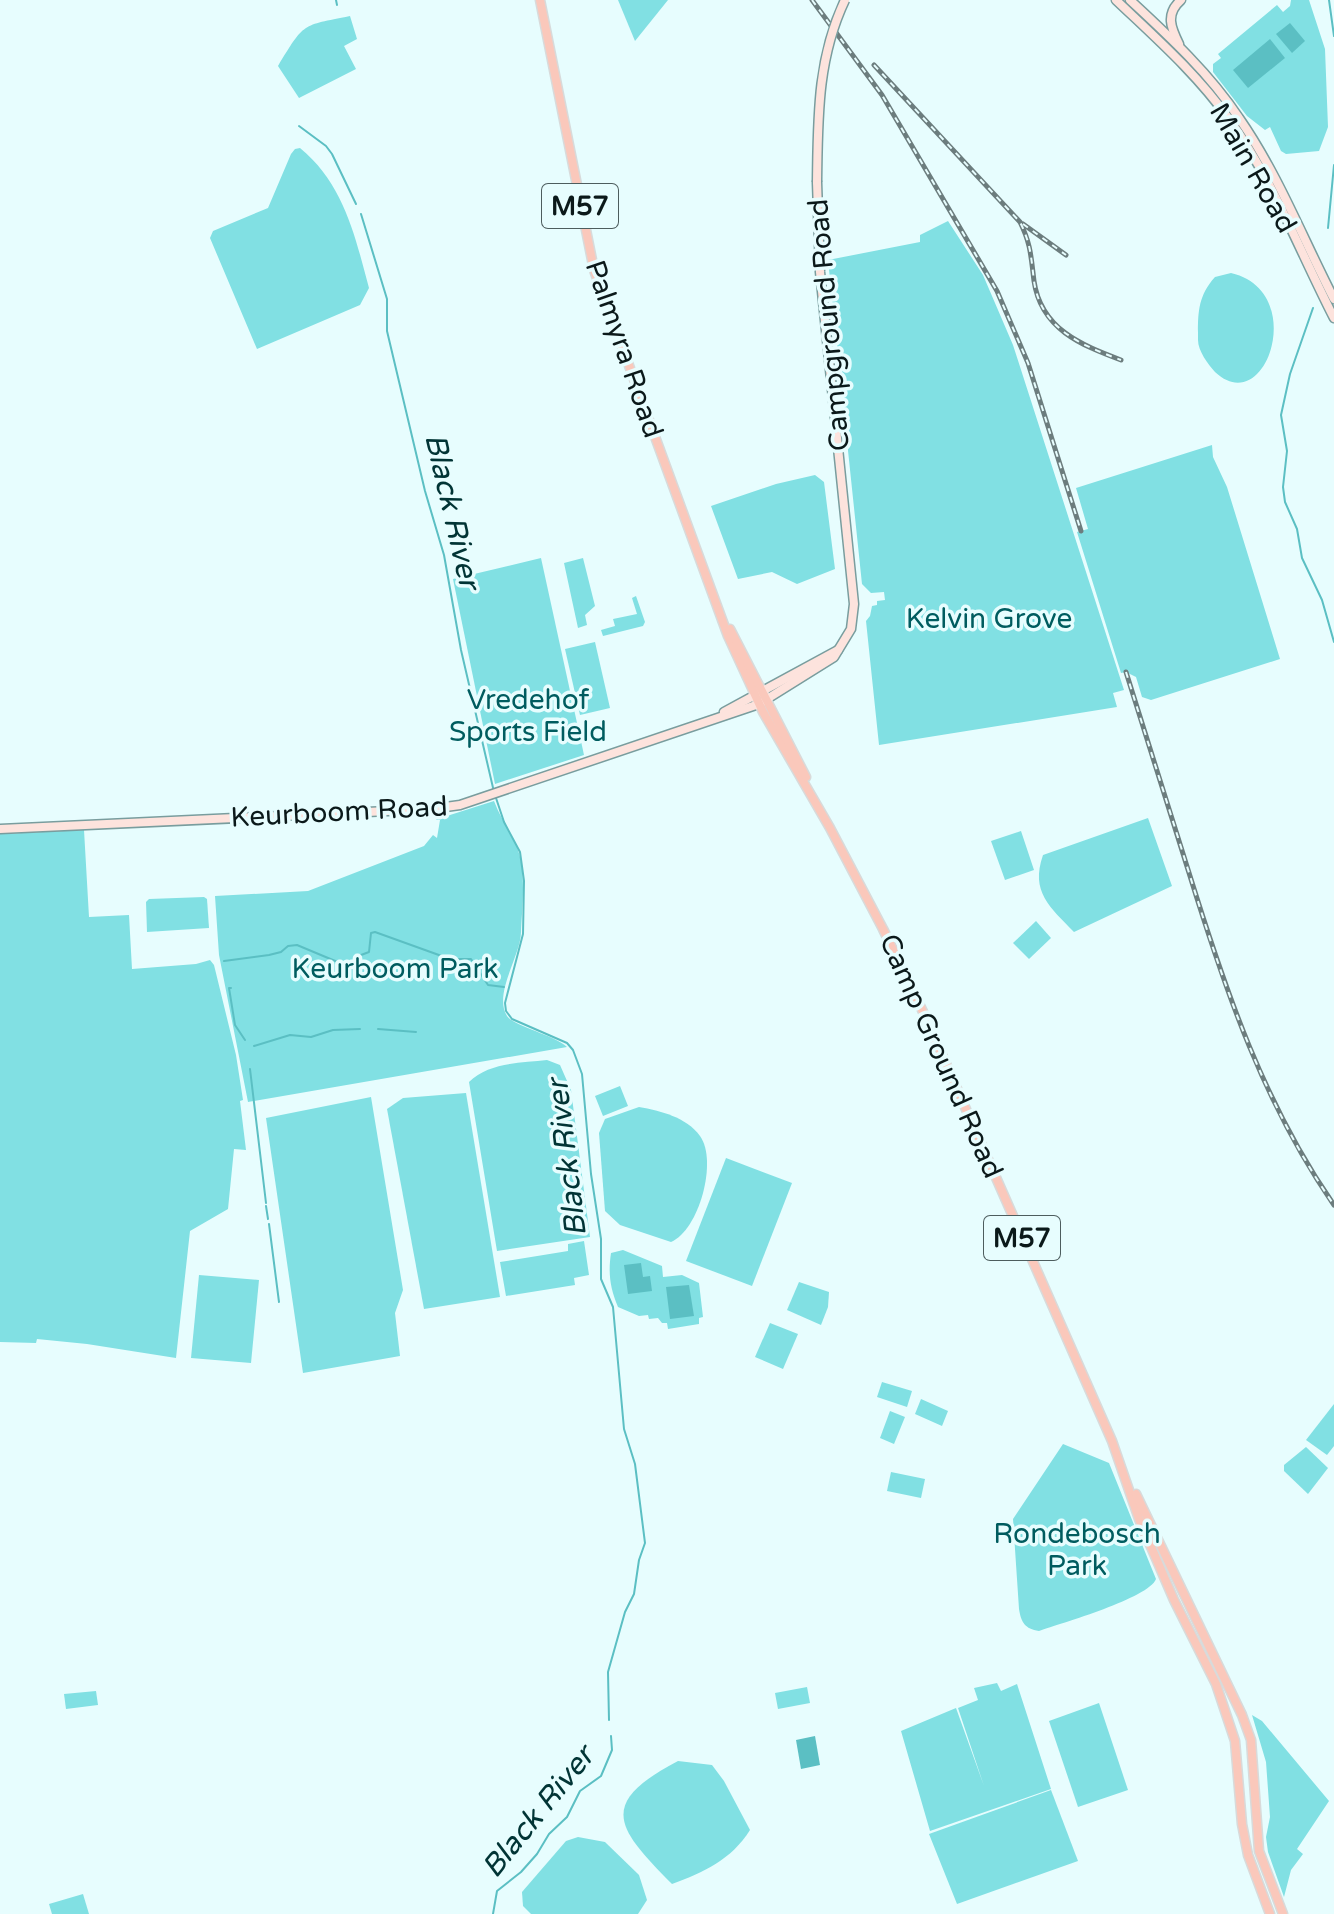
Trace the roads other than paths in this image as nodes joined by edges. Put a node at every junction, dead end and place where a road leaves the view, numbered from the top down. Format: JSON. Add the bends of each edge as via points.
{"nodes":[{"id":1,"x":540,"y":0,"type":"edge"},
{"id":2,"x":845,"y":0,"type":"edge"},
{"id":3,"x":1116,"y":0,"type":"edge"},
{"id":4,"x":1130,"y":0,"type":"edge"},
{"id":5,"x":1181,"y":0,"type":"edge"},
{"id":6,"x":1183,"y":52,"type":"junction"},
{"id":7,"x":1334,"y":299,"type":"edge"},
{"id":8,"x":1334,"y":318,"type":"edge"},
{"id":9,"x":760,"y":698,"type":"junction"},
{"id":10,"x":0,"y":829,"type":"edge"},
{"id":11,"x":1125,"y":1476,"type":"junction"},
{"id":12,"x":1255,"y":1777,"type":"junction"},
{"id":13,"x":1241,"y":1792,"type":"junction"},
{"id":14,"x":1256,"y":1805,"type":"junction"},
{"id":15,"x":1270,"y":1914,"type":"edge"},
{"id":16,"x":1283,"y":1914,"type":"edge"}],
"edges":[{"from":1,"to":9,"type":"main road","name":"Palmyra Road","number":"M57","via":[[594,270],[728,636]]},
{"from":2,"to":9,"type":"main road","name":"Campground Road","bridge":true,"via":[[819,88],[817,182],[821,284],[854,604],[851,629],[839,649]]},
{"from":3,"to":8,"type":"main road","name":"Main Road","via":[[1182,63],[1231,120]]},
{"from":4,"to":6,"type":"main road","name":"Main Road"},
{"from":5,"to":6,"type":"main road","via":[[1171,22]]},
{"from":6,"to":7,"type":"main road","name":"Main Road","via":[[1247,130]]},
{"from":9,"to":10,"type":"main road","name":"Keurboom Road","via":[[456,806]]},
{"from":9,"to":11,"type":"main road","name":"Camp Ground Road","number":"M57","via":[[924,1014]]},
{"from":11,"to":12,"type":"main road","name":"Camp Ground Road","number":"M57","via":[[1238,1703],[1251,1740]]},
{"from":11,"to":13,"type":"main road","name":"Camp Ground Road","number":"M57","via":[[1174,1600],[1223,1701],[1235,1741]]},
{"from":12,"to":13,"type":"main road"},
{"from":12,"to":14,"type":"main road","name":"Camp Ground Road","number":"M57"},
{"from":13,"to":14,"type":"main road"},
{"from":13,"to":15,"type":"main road","name":"Camp Ground Road","number":"M57","via":[[1248,1855]]},
{"from":14,"to":16,"type":"main road","name":"Camp Ground Road","number":"M57","via":[[1259,1851]]}]}
